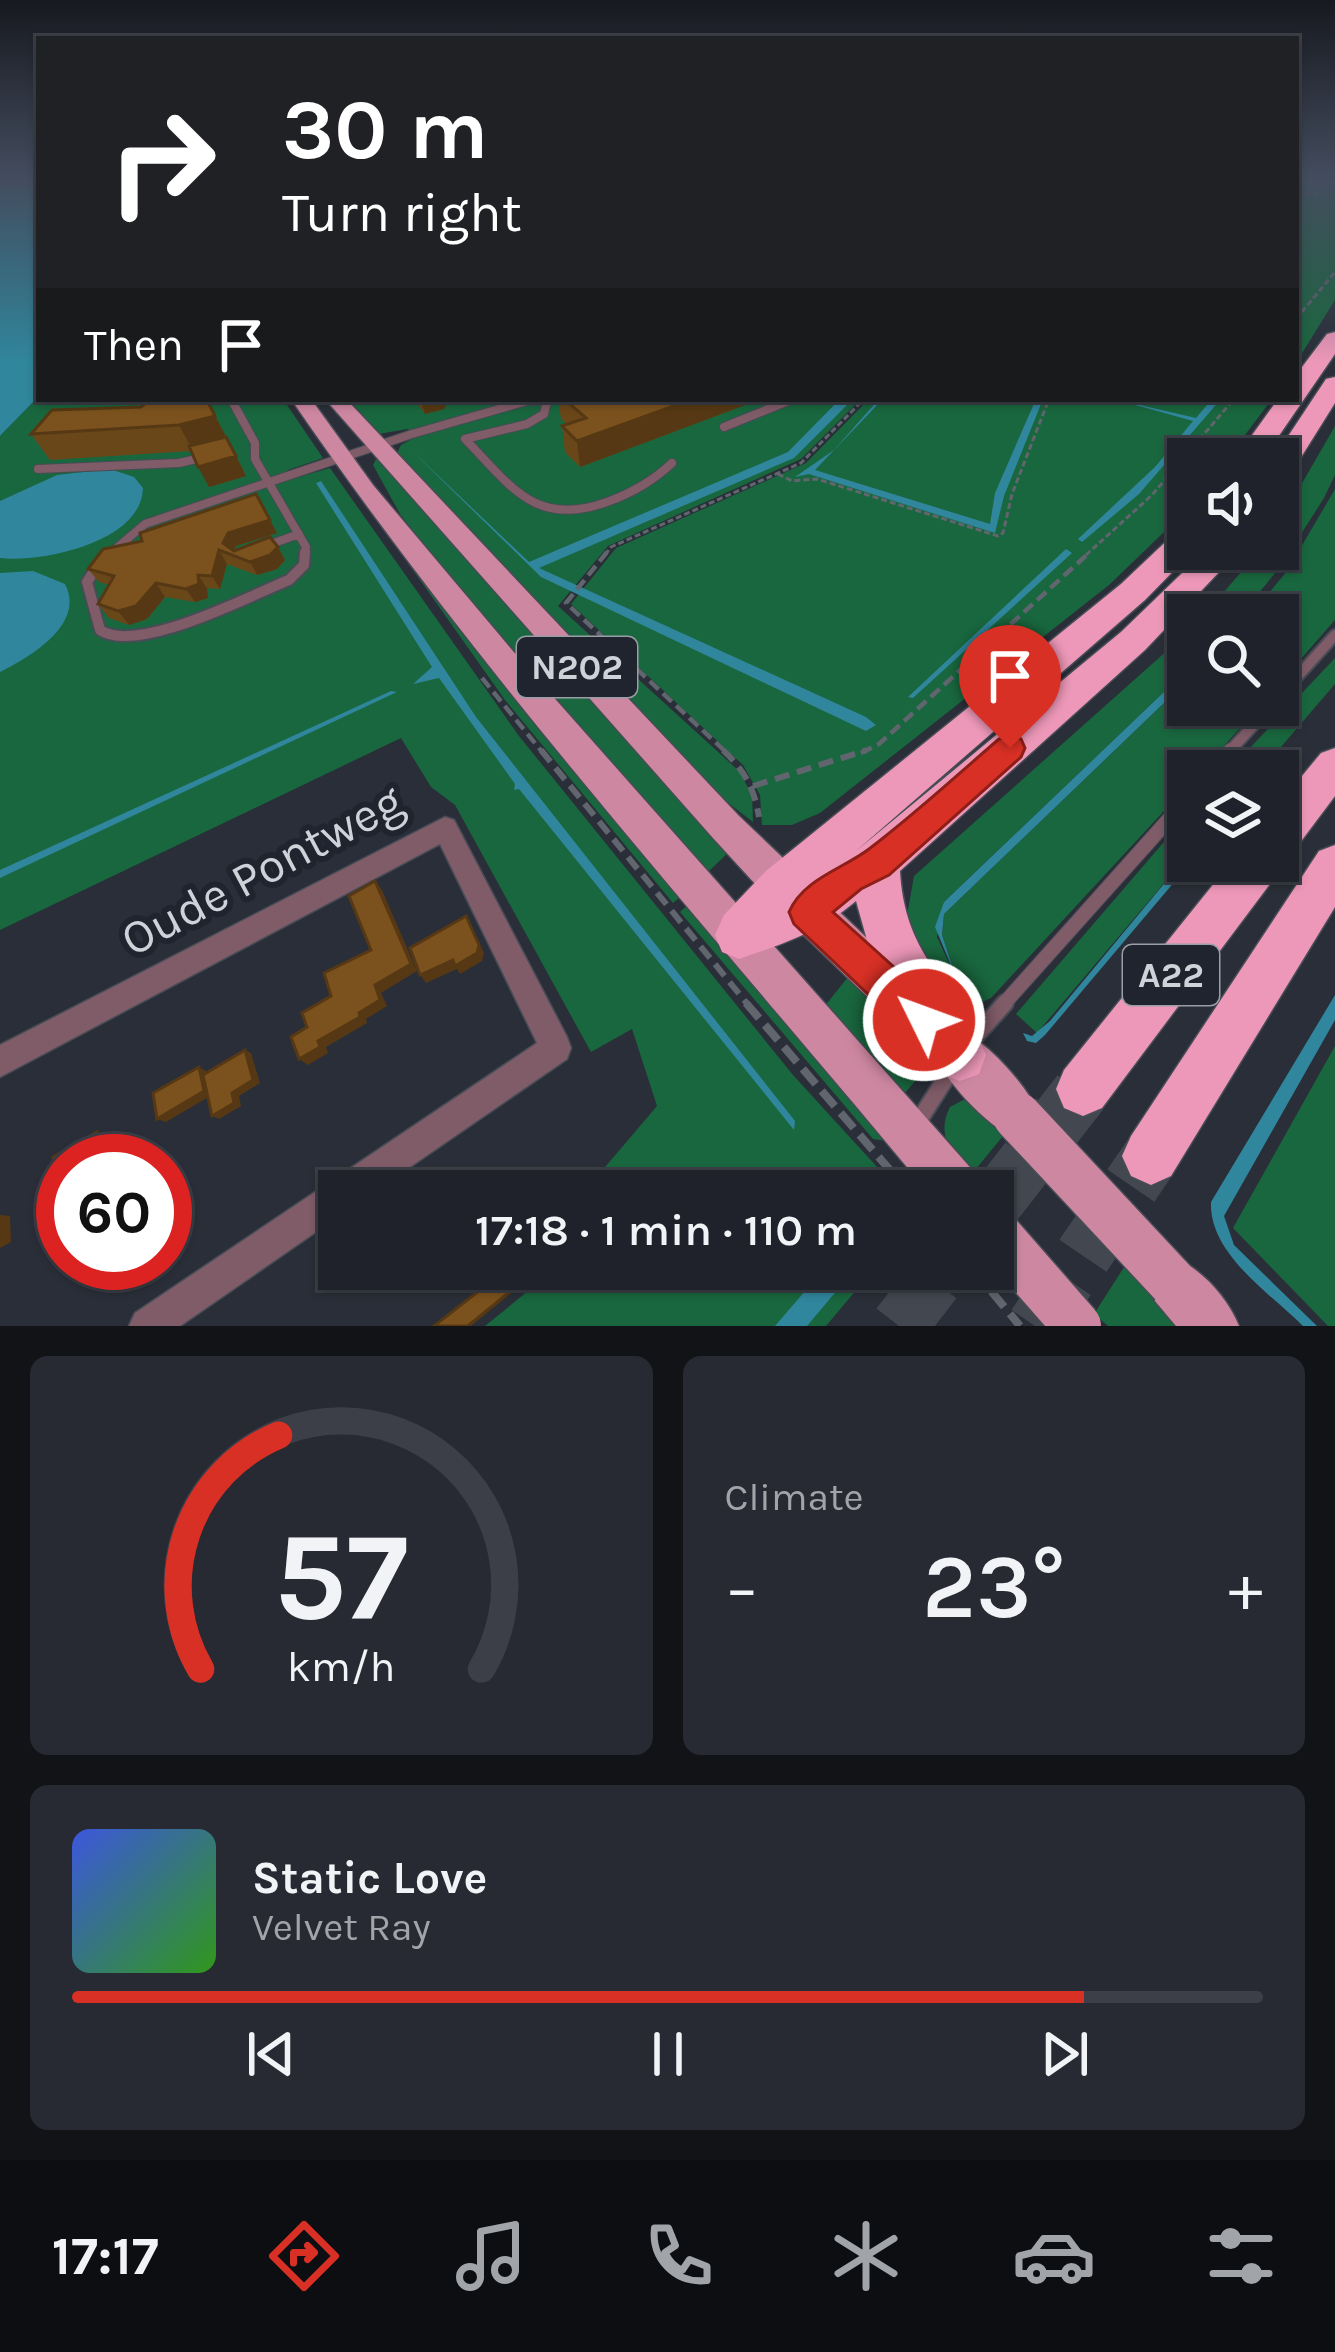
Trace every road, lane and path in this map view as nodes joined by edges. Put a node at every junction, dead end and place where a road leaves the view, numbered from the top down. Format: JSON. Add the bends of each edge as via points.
{"nodes":[{"id":1,"x":1335,"y":272,"type":"edge"},
{"id":2,"x":1299,"y":316,"type":"edge"},
{"id":3,"x":1335,"y":329,"type":"edge"},
{"id":4,"x":1335,"y":339,"type":"edge"},
{"id":5,"x":1326,"y":373,"type":"edge"},
{"id":6,"x":1299,"y":389,"type":"edge"},
{"id":7,"x":232,"y":402,"type":"edge"},
{"id":8,"x":304,"y":402,"type":"edge"},
{"id":9,"x":336,"y":402,"type":"edge"},
{"id":10,"x":520,"y":402,"type":"edge"},
{"id":11,"x":547,"y":402,"type":"edge"},
{"id":12,"x":786,"y":402,"type":"edge"},
{"id":13,"x":861,"y":402,"type":"edge"},
{"id":14,"x":1048,"y":402,"type":"edge"},
{"id":15,"x":1231,"y":402,"type":"edge"},
{"id":16,"x":1289,"y":402,"type":"edge"},
{"id":17,"x":238,"y":414,"type":"junction"},
{"id":18,"x":217,"y":420,"type":"edge"},
{"id":19,"x":448,"y":424,"type":"junction"},
{"id":20,"x":724,"y":427,"type":"dead end"},
{"id":21,"x":1264,"y":438,"type":"edge"},
{"id":22,"x":1294,"y":438,"type":"edge"},
{"id":23,"x":464,"y":439,"type":"junction"},
{"id":24,"x":255,"y":443,"type":"junction"},
{"id":25,"x":241,"y":447,"type":"dead end"},
{"id":26,"x":359,"y":452,"type":"junction"},
{"id":27,"x":218,"y":453,"type":"edge"},
{"id":28,"x":672,"y":463,"type":"dead end"},
{"id":29,"x":38,"y":469,"type":"dead end"},
{"id":30,"x":778,"y":473,"type":"junction"},
{"id":31,"x":269,"y":482,"type":"junction"},
{"id":32,"x":299,"y":534,"type":"junction"},
{"id":33,"x":241,"y":555,"type":"edge"},
{"id":34,"x":1167,"y":558,"type":"edge"},
{"id":35,"x":1204,"y":570,"type":"edge"},
{"id":36,"x":567,"y":602,"type":"dead end"},
{"id":37,"x":1335,"y":635,"type":"edge"},
{"id":38,"x":1299,"y":675,"type":"edge"},
{"id":39,"x":1253,"y":726,"type":"edge"},
{"id":40,"x":1231,"y":750,"type":"edge"},
{"id":41,"x":1335,"y":765,"type":"edge"},
{"id":42,"x":753,"y":787,"type":"dead end"},
{"id":43,"x":1299,"y":811,"type":"edge"},
{"id":44,"x":1167,"y":822,"type":"edge"},
{"id":45,"x":878,"y":863,"type":"junction"},
{"id":46,"x":1335,"y":866,"type":"edge"},
{"id":47,"x":1244,"y":882,"type":"edge"},
{"id":48,"x":794,"y":899,"type":"junction"},
{"id":49,"x":671,"y":913,"type":"dead end"},
{"id":50,"x":739,"y":935,"type":"junction"},
{"id":51,"x":960,"y":1055,"type":"junction"},
{"id":52,"x":0,"y":1062,"type":"edge"},
{"id":53,"x":1083,"y":1089,"type":"tunnel mouth"},
{"id":54,"x":910,"y":1134,"type":"junction"},
{"id":55,"x":1151,"y":1156,"type":"tunnel mouth"},
{"id":56,"x":376,"y":1170,"type":"edge"},
{"id":57,"x":889,"y":1170,"type":"edge"},
{"id":58,"x":941,"y":1170,"type":"edge"},
{"id":59,"x":318,"y":1209,"type":"edge"},
{"id":60,"x":1014,"y":1254,"type":"edge"},
{"id":61,"x":990,"y":1290,"type":"edge"},
{"id":62,"x":148,"y":1326,"type":"edge"},
{"id":63,"x":1020,"y":1326,"type":"edge"},
{"id":64,"x":1077,"y":1326,"type":"edge"},
{"id":65,"x":1212,"y":1326,"type":"edge"}],
"edges":[{"from":1,"to":2,"type":"path"},
{"from":3,"to":5,"type":"highway"},
{"from":4,"to":5,"type":"highway"},
{"from":5,"to":6,"type":"highway"},
{"from":5,"to":22,"type":"highway"},
{"from":7,"to":17,"type":"lane"},
{"from":8,"to":26,"type":"main road","number":"N202"},
{"from":9,"to":26,"type":"main road","number":"N202"},
{"from":10,"to":19,"type":"lane"},
{"from":11,"to":23,"type":"lane","via":[[527,424]]},
{"from":12,"to":20,"type":"lane"},
{"from":13,"to":30,"type":"path","via":[[817,451]]},
{"from":14,"to":30,"type":"path","via":[[998,536]]},
{"from":15,"to":42,"type":"path","via":[[1152,495],[879,744]]},
{"from":16,"to":21,"type":"highway"},
{"from":17,"to":18,"type":"lane"},
{"from":17,"to":24,"type":"lane"},
{"from":19,"to":23,"type":"lane"},
{"from":19,"to":26,"type":"lane"},
{"from":23,"to":28,"type":"lane","via":[[537,508],[557,515],[650,485]]},
{"from":24,"to":25,"type":"lane"},
{"from":24,"to":31,"type":"lane"},
{"from":26,"to":31,"type":"lane"},
{"from":26,"to":48,"type":"main road","number":"N202"},
{"from":26,"to":50,"type":"main road","number":"N202","via":[[507,665]]},
{"from":27,"to":29,"type":"lane","via":[[179,463]]},
{"from":30,"to":36,"type":"path","via":[[616,544]]},
{"from":31,"to":32,"type":"lane"},
{"from":31,"to":32,"type":"lane","via":[[133,532],[87,582],[101,633],[117,640],[145,635],[289,580],[308,556]]},
{"from":32,"to":33,"type":"lane"},
{"from":34,"to":48,"type":"highway"},
{"from":35,"to":45,"type":"highway"},
{"from":37,"to":38,"type":"lane"},
{"from":39,"to":40,"type":"lane"},
{"from":41,"to":43,"type":"highway"},
{"from":44,"to":51,"type":"lane"},
{"from":45,"to":48,"type":"highway"},
{"from":45,"to":51,"type":"highway","via":[[885,941]]},
{"from":46,"to":55,"type":"highway","number":"A22"},
{"from":47,"to":53,"type":"highway","number":"A22"},
{"from":48,"to":50,"type":"highway"},
{"from":48,"to":51,"type":"main road","number":"N202"},
{"from":49,"to":57,"type":"path"},
{"from":50,"to":54,"type":"main road","number":"N202"},
{"from":51,"to":54,"type":"lane"},
{"from":51,"to":65,"type":"main road","number":"N202","bridge":true},
{"from":52,"to":56,"type":"street","name":"Oude Pontweg","via":[[445,828],[556,1048]]},
{"from":54,"to":58,"type":"main road","number":"N202"},
{"from":59,"to":62,"type":"street","name":"Oude Pontweg"},
{"from":60,"to":64,"type":"main road","bridge":true},
{"from":61,"to":63,"type":"path"}]}
